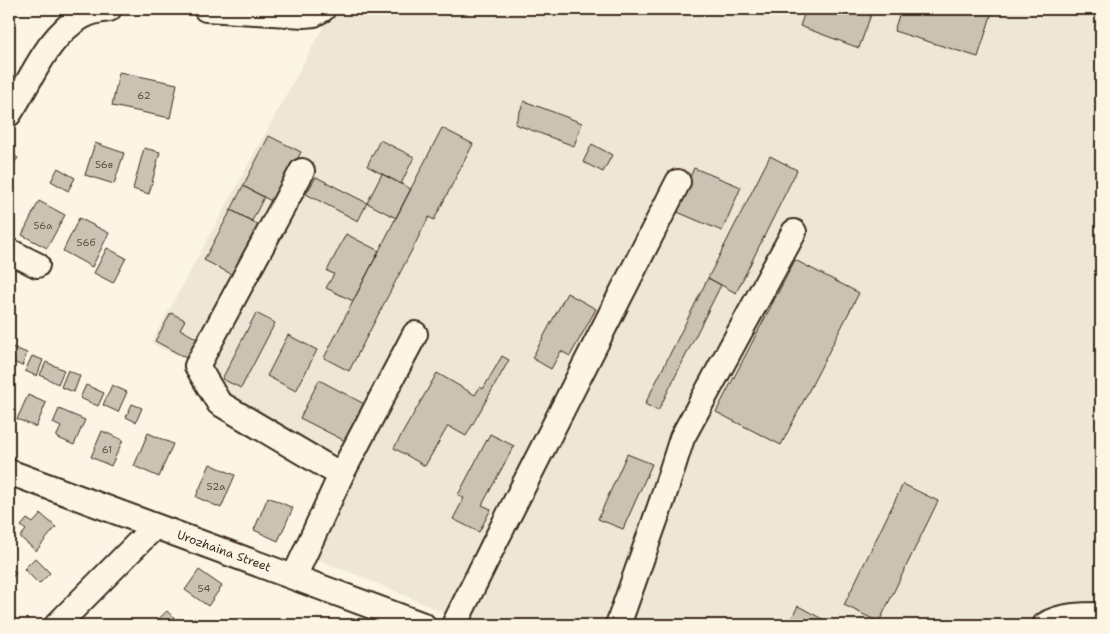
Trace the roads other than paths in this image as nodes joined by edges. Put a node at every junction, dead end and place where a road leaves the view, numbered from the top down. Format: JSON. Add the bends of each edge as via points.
{"nodes":[{"id":1,"x":109,"y":9,"type":"edge"},
{"id":2,"x":206,"y":9,"type":"edge"},
{"id":3,"x":323,"y":9,"type":"edge"},
{"id":4,"x":9,"y":114,"type":"edge"},
{"id":5,"x":302,"y":171,"type":"dead end"},
{"id":6,"x":678,"y":182,"type":"dead end"},
{"id":7,"x":794,"y":232,"type":"dead end"},
{"id":8,"x":9,"y":251,"type":"edge"},
{"id":9,"x":37,"y":265,"type":"dead end"},
{"id":10,"x":415,"y":334,"type":"dead end"},
{"id":11,"x":9,"y":472,"type":"edge"},
{"id":12,"x":341,"y":476,"type":"junction"},
{"id":13,"x":155,"y":526,"type":"junction"},
{"id":14,"x":294,"y":577,"type":"junction"},
{"id":15,"x":1101,"y":615,"type":"edge"},
{"id":16,"x":56,"y":625,"type":"edge"},
{"id":17,"x":423,"y":625,"type":"edge"},
{"id":18,"x":454,"y":625,"type":"edge"},
{"id":19,"x":618,"y":625,"type":"edge"},
{"id":20,"x":1045,"y":625,"type":"edge"}],
"edges":[{"from":1,"to":4,"type":"street","via":[[83,16],[64,30],[48,49]]},
{"from":2,"to":3,"type":"street","via":[[304,15]]},
{"from":5,"to":12,"type":"street","via":[[197,366],[219,403]]},
{"from":6,"to":18,"type":"street"},
{"from":7,"to":19,"type":"street","via":[[682,438]]},
{"from":8,"to":9,"type":"street"},
{"from":10,"to":12,"type":"street"},
{"from":11,"to":13,"type":"street","name":"Urozhaina Street"},
{"from":12,"to":14,"type":"street"},
{"from":13,"to":14,"type":"street","name":"Urozhaina Street"},
{"from":13,"to":16,"type":"street"},
{"from":14,"to":17,"type":"street","name":"Urozhaina Street"},
{"from":15,"to":20,"type":"street","via":[[1067,618]]}]}
